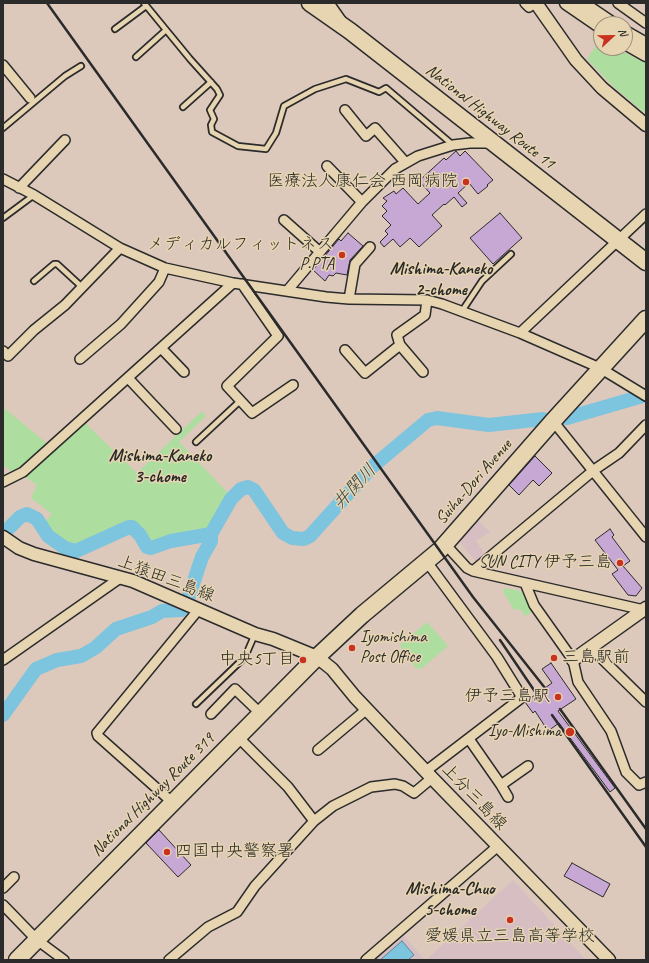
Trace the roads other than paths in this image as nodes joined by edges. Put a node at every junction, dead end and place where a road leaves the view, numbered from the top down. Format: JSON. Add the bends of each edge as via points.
{"nodes":[{"id":1,"x":310,"y":3,"type":"edge"},
{"id":2,"x":329,"y":3,"type":"edge"},
{"id":3,"x":525,"y":3,"type":"edge"},
{"id":4,"x":566,"y":3,"type":"edge"},
{"id":5,"x":618,"y":3,"type":"edge"},
{"id":6,"x":146,"y":4,"type":"edge"},
{"id":7,"x":539,"y":5,"type":"edge"},
{"id":8,"x":582,"y":5,"type":"edge"},
{"id":9,"x":600,"y":16,"type":"edge"},
{"id":10,"x":593,"y":18,"type":"edge"},
{"id":11,"x":646,"y":23,"type":"edge"},
{"id":12,"x":115,"y":29,"type":"dead end"},
{"id":13,"x":166,"y":30,"type":"junction"},
{"id":14,"x":350,"y":31,"type":"junction"},
{"id":15,"x":633,"y":37,"type":"edge"},
{"id":16,"x":646,"y":44,"type":"edge"},
{"id":17,"x":633,"y":48,"type":"edge"},
{"id":18,"x":646,"y":55,"type":"edge"},
{"id":19,"x":136,"y":57,"type":"dead end"},
{"id":20,"x":3,"y":66,"type":"edge"},
{"id":21,"x":80,"y":66,"type":"dead end"},
{"id":22,"x":211,"y":82,"type":"junction"},
{"id":23,"x":30,"y":98,"type":"dead end"},
{"id":24,"x":183,"y":106,"type":"dead end"},
{"id":25,"x":345,"y":110,"type":"dead end"},
{"id":26,"x":646,"y":125,"type":"edge"},
{"id":27,"x":3,"y":128,"type":"edge"},
{"id":28,"x":65,"y":140,"type":"dead end"},
{"id":29,"x":492,"y":143,"type":"junction"},
{"id":30,"x":453,"y":145,"type":"junction"},
{"id":31,"x":405,"y":162,"type":"junction"},
{"id":32,"x":327,"y":166,"type":"dead end"},
{"id":33,"x":3,"y":179,"type":"edge"},
{"id":34,"x":19,"y":188,"type":"junction"},
{"id":35,"x":34,"y":195,"type":"junction"},
{"id":36,"x":362,"y":202,"type":"junction"},
{"id":37,"x":646,"y":214,"type":"edge"},
{"id":38,"x":3,"y":218,"type":"edge"},
{"id":39,"x":284,"y":220,"type":"dead end"},
{"id":40,"x":618,"y":241,"type":"junction"},
{"id":41,"x":370,"y":247,"type":"dead end"},
{"id":42,"x":120,"y":248,"type":"junction"},
{"id":43,"x":320,"y":252,"type":"junction"},
{"id":44,"x":511,"y":254,"type":"dead end"},
{"id":45,"x":646,"y":262,"type":"edge"},
{"id":46,"x":165,"y":268,"type":"junction"},
{"id":47,"x":34,"y":281,"type":"dead end"},
{"id":48,"x":237,"y":284,"type":"junction"},
{"id":49,"x":82,"y":287,"type":"junction"},
{"id":50,"x":287,"y":291,"type":"junction"},
{"id":51,"x":349,"y":299,"type":"junction"},
{"id":52,"x":426,"y":300,"type":"junction"},
{"id":53,"x":462,"y":311,"type":"junction"},
{"id":54,"x":646,"y":319,"type":"edge"},
{"id":55,"x":520,"y":333,"type":"junction"},
{"id":56,"x":400,"y":344,"type":"junction"},
{"id":57,"x":161,"y":348,"type":"junction"},
{"id":58,"x":345,"y":350,"type":"dead end"},
{"id":59,"x":3,"y":351,"type":"edge"},
{"id":60,"x":80,"y":359,"type":"dead end"},
{"id":61,"x":600,"y":368,"type":"junction"},
{"id":62,"x":184,"y":372,"type":"dead end"},
{"id":63,"x":423,"y":372,"type":"dead end"},
{"id":64,"x":128,"y":378,"type":"junction"},
{"id":65,"x":292,"y":386,"type":"dead end"},
{"id":66,"x":643,"y":394,"type":"edge"},
{"id":67,"x":240,"y":401,"type":"junction"},
{"id":68,"x":553,"y":420,"type":"junction"},
{"id":69,"x":646,"y":425,"type":"edge"},
{"id":70,"x":176,"y":429,"type":"dead end"},
{"id":71,"x":196,"y":442,"type":"dead end"},
{"id":72,"x":594,"y":470,"type":"junction"},
{"id":73,"x":3,"y":482,"type":"edge"},
{"id":74,"x":4,"y":537,"type":"edge"},
{"id":75,"x":646,"y":537,"type":"edge"},
{"id":76,"x":445,"y":544,"type":"junction"},
{"id":77,"x":427,"y":562,"type":"junction"},
{"id":78,"x":473,"y":571,"type":"junction"},
{"id":79,"x":120,"y":578,"type":"junction"},
{"id":80,"x":525,"y":583,"type":"junction"},
{"id":81,"x":190,"y":605,"type":"junction"},
{"id":82,"x":645,"y":609,"type":"edge"},
{"id":83,"x":254,"y":634,"type":"junction"},
{"id":84,"x":591,"y":648,"type":"junction"},
{"id":85,"x":317,"y":657,"type":"junction"},
{"id":86,"x":3,"y":660,"type":"edge"},
{"id":87,"x":574,"y":660,"type":"junction"},
{"id":88,"x":646,"y":702,"type":"edge"},
{"id":89,"x":196,"y":704,"type":"dead end"},
{"id":90,"x":367,"y":709,"type":"junction"},
{"id":91,"x":260,"y":713,"type":"junction"},
{"id":92,"x":211,"y":714,"type":"dead end"},
{"id":93,"x":237,"y":736,"type":"junction"},
{"id":94,"x":469,"y":739,"type":"junction"},
{"id":95,"x":318,"y":750,"type":"dead end"},
{"id":96,"x":528,"y":766,"type":"dead end"},
{"id":97,"x":429,"y":775,"type":"junction"},
{"id":98,"x":646,"y":782,"type":"edge"},
{"id":99,"x":501,"y":785,"type":"junction"},
{"id":100,"x":508,"y":796,"type":"dead end"},
{"id":101,"x":172,"y":802,"type":"junction"},
{"id":102,"x":314,"y":821,"type":"junction"},
{"id":103,"x":498,"y":846,"type":"junction"},
{"id":104,"x":14,"y":876,"type":"dead end"},
{"id":105,"x":3,"y":888,"type":"edge"},
{"id":106,"x":3,"y":905,"type":"edge"},
{"id":107,"x":37,"y":940,"type":"junction"},
{"id":108,"x":17,"y":960,"type":"edge"},
{"id":109,"x":64,"y":960,"type":"edge"},
{"id":110,"x":169,"y":960,"type":"edge"},
{"id":111,"x":366,"y":960,"type":"edge"},
{"id":112,"x":609,"y":960,"type":"edge"}],
"edges":[{"from":1,"to":14,"type":"highway","name":"National Highway Route 11"},
{"from":2,"to":14,"type":"street"},
{"from":3,"to":7,"type":"street","via":[[529,7]]},
{"from":4,"to":8,"type":"main road"},
{"from":5,"to":11,"type":"street"},
{"from":6,"to":12,"type":"lane"},
{"from":6,"to":13,"type":"lane"},
{"from":7,"to":26,"type":"main road","via":[[576,60],[602,88]]},
{"from":8,"to":9,"type":"main road"},
{"from":8,"to":10,"type":"main road"},
{"from":13,"to":19,"type":"lane"},
{"from":13,"to":22,"type":"lane"},
{"from":14,"to":29,"type":"highway","name":"National Highway Route 11"},
{"from":15,"to":16,"type":"main road"},
{"from":17,"to":18,"type":"main road"},
{"from":20,"to":23,"type":"street"},
{"from":21,"to":27,"type":"lane"},
{"from":22,"to":24,"type":"lane"},
{"from":22,"to":30,"type":"lane","via":[[220,95],[210,108],[214,119],[210,128],[212,132],[238,146],[266,149],[276,133],[284,106],[315,89],[346,79],[379,92],[386,88]]},
{"from":25,"to":31,"type":"street","via":[[366,136],[375,128]]},
{"from":28,"to":34,"type":"street"},
{"from":29,"to":30,"type":"street"},
{"from":29,"to":40,"type":"highway","name":"National Highway Route 11"},
{"from":30,"to":31,"type":"street"},
{"from":31,"to":36,"type":"street","via":[[383,179]]},
{"from":32,"to":36,"type":"street"},
{"from":33,"to":34,"type":"street"},
{"from":34,"to":35,"type":"street"},
{"from":35,"to":38,"type":"lane"},
{"from":35,"to":42,"type":"street"},
{"from":36,"to":43,"type":"street"},
{"from":37,"to":40,"type":"street"},
{"from":39,"to":43,"type":"street"},
{"from":40,"to":45,"type":"highway","name":"National Highway Route 11"},
{"from":40,"to":55,"type":"street"},
{"from":41,"to":51,"type":"street","via":[[355,264]]},
{"from":42,"to":46,"type":"street"},
{"from":42,"to":49,"type":"street"},
{"from":43,"to":50,"type":"street"},
{"from":44,"to":53,"type":"lane","via":[[482,282]]},
{"from":46,"to":48,"type":"street"},
{"from":46,"to":60,"type":"street","via":[[160,282],[121,324]]},
{"from":47,"to":49,"type":"lane","via":[[57,264]]},
{"from":48,"to":50,"type":"street"},
{"from":48,"to":57,"type":"street"},
{"from":48,"to":67,"type":"street","via":[[278,336],[227,386]]},
{"from":49,"to":59,"type":"street","via":[[8,356]]},
{"from":50,"to":51,"type":"street"},
{"from":51,"to":52,"type":"street"},
{"from":52,"to":53,"type":"street"},
{"from":52,"to":56,"type":"street","via":[[425,315],[397,335]]},
{"from":53,"to":55,"type":"street"},
{"from":54,"to":61,"type":"highway","name":"Suiha-Dori Avenue"},
{"from":55,"to":61,"type":"street"},
{"from":56,"to":58,"type":"street","via":[[365,373]]},
{"from":56,"to":63,"type":"street"},
{"from":57,"to":62,"type":"street"},
{"from":57,"to":64,"type":"street"},
{"from":61,"to":66,"type":"street"},
{"from":61,"to":68,"type":"highway","name":"Suiha-Dori Avenue"},
{"from":64,"to":70,"type":"street"},
{"from":64,"to":73,"type":"street","via":[[23,472]]},
{"from":65,"to":67,"type":"street","via":[[252,413]]},
{"from":67,"to":71,"type":"lane"},
{"from":68,"to":72,"type":"street"},
{"from":68,"to":76,"type":"highway","name":"Suiha-Dori Avenue"},
{"from":69,"to":72,"type":"street","via":[[620,453]]},
{"from":72,"to":75,"type":"street"},
{"from":72,"to":78,"type":"street"},
{"from":74,"to":79,"type":"main road","name":"上猿田三島線","via":[[19,548],[34,554]]},
{"from":76,"to":77,"type":"highway","name":"Suiha-Dori Avenue"},
{"from":76,"to":78,"type":"street","via":[[467,568]]},
{"from":77,"to":85,"type":"highway","name":"Suiha-Dori Avenue","via":[[362,615]]},
{"from":77,"to":94,"type":"street","via":[[497,657],[520,694],[520,700]]},
{"from":78,"to":80,"type":"street"},
{"from":79,"to":81,"type":"main road","name":"上猿田三島線"},
{"from":79,"to":86,"type":"street"},
{"from":80,"to":82,"type":"street"},
{"from":80,"to":87,"type":"street","via":[[534,605]]},
{"from":81,"to":83,"type":"main road","name":"上猿田三島線"},
{"from":81,"to":101,"type":"street","via":[[97,733]]},
{"from":82,"to":84,"type":"main road"},
{"from":83,"to":85,"type":"main road","name":"上猿田三島線"},
{"from":83,"to":89,"type":"lane","via":[[245,656]]},
{"from":84,"to":87,"type":"main road"},
{"from":84,"to":88,"type":"street"},
{"from":85,"to":90,"type":"main road","name":"上分三島線","via":[[332,669]]},
{"from":85,"to":91,"type":"highway","name":"National Highway Route 319"},
{"from":87,"to":98,"type":"street","via":[[578,682],[611,731],[626,772],[639,785]]},
{"from":90,"to":95,"type":"street"},
{"from":90,"to":97,"type":"main road","name":"上分三島線"},
{"from":91,"to":92,"type":"street","via":[[235,690]]},
{"from":91,"to":93,"type":"highway","name":"National Highway Route 319"},
{"from":93,"to":101,"type":"highway","name":"National Highway Route 319"},
{"from":93,"to":102,"type":"street","via":[[288,787]]},
{"from":94,"to":97,"type":"street"},
{"from":94,"to":99,"type":"street"},
{"from":96,"to":99,"type":"street"},
{"from":97,"to":102,"type":"street","via":[[414,794],[395,784],[371,787],[333,806]]},
{"from":97,"to":103,"type":"main road","name":"上分三島線"},
{"from":99,"to":100,"type":"street"},
{"from":101,"to":107,"type":"highway","name":"National Highway Route 319"},
{"from":102,"to":110,"type":"street","via":[[255,886],[236,912],[208,927]]},
{"from":103,"to":111,"type":"street"},
{"from":103,"to":112,"type":"main road","name":"上分三島線"},
{"from":104,"to":105,"type":"street"},
{"from":106,"to":107,"type":"street"},
{"from":107,"to":108,"type":"highway","name":"National Highway Route 319"},
{"from":107,"to":109,"type":"street"}]}
